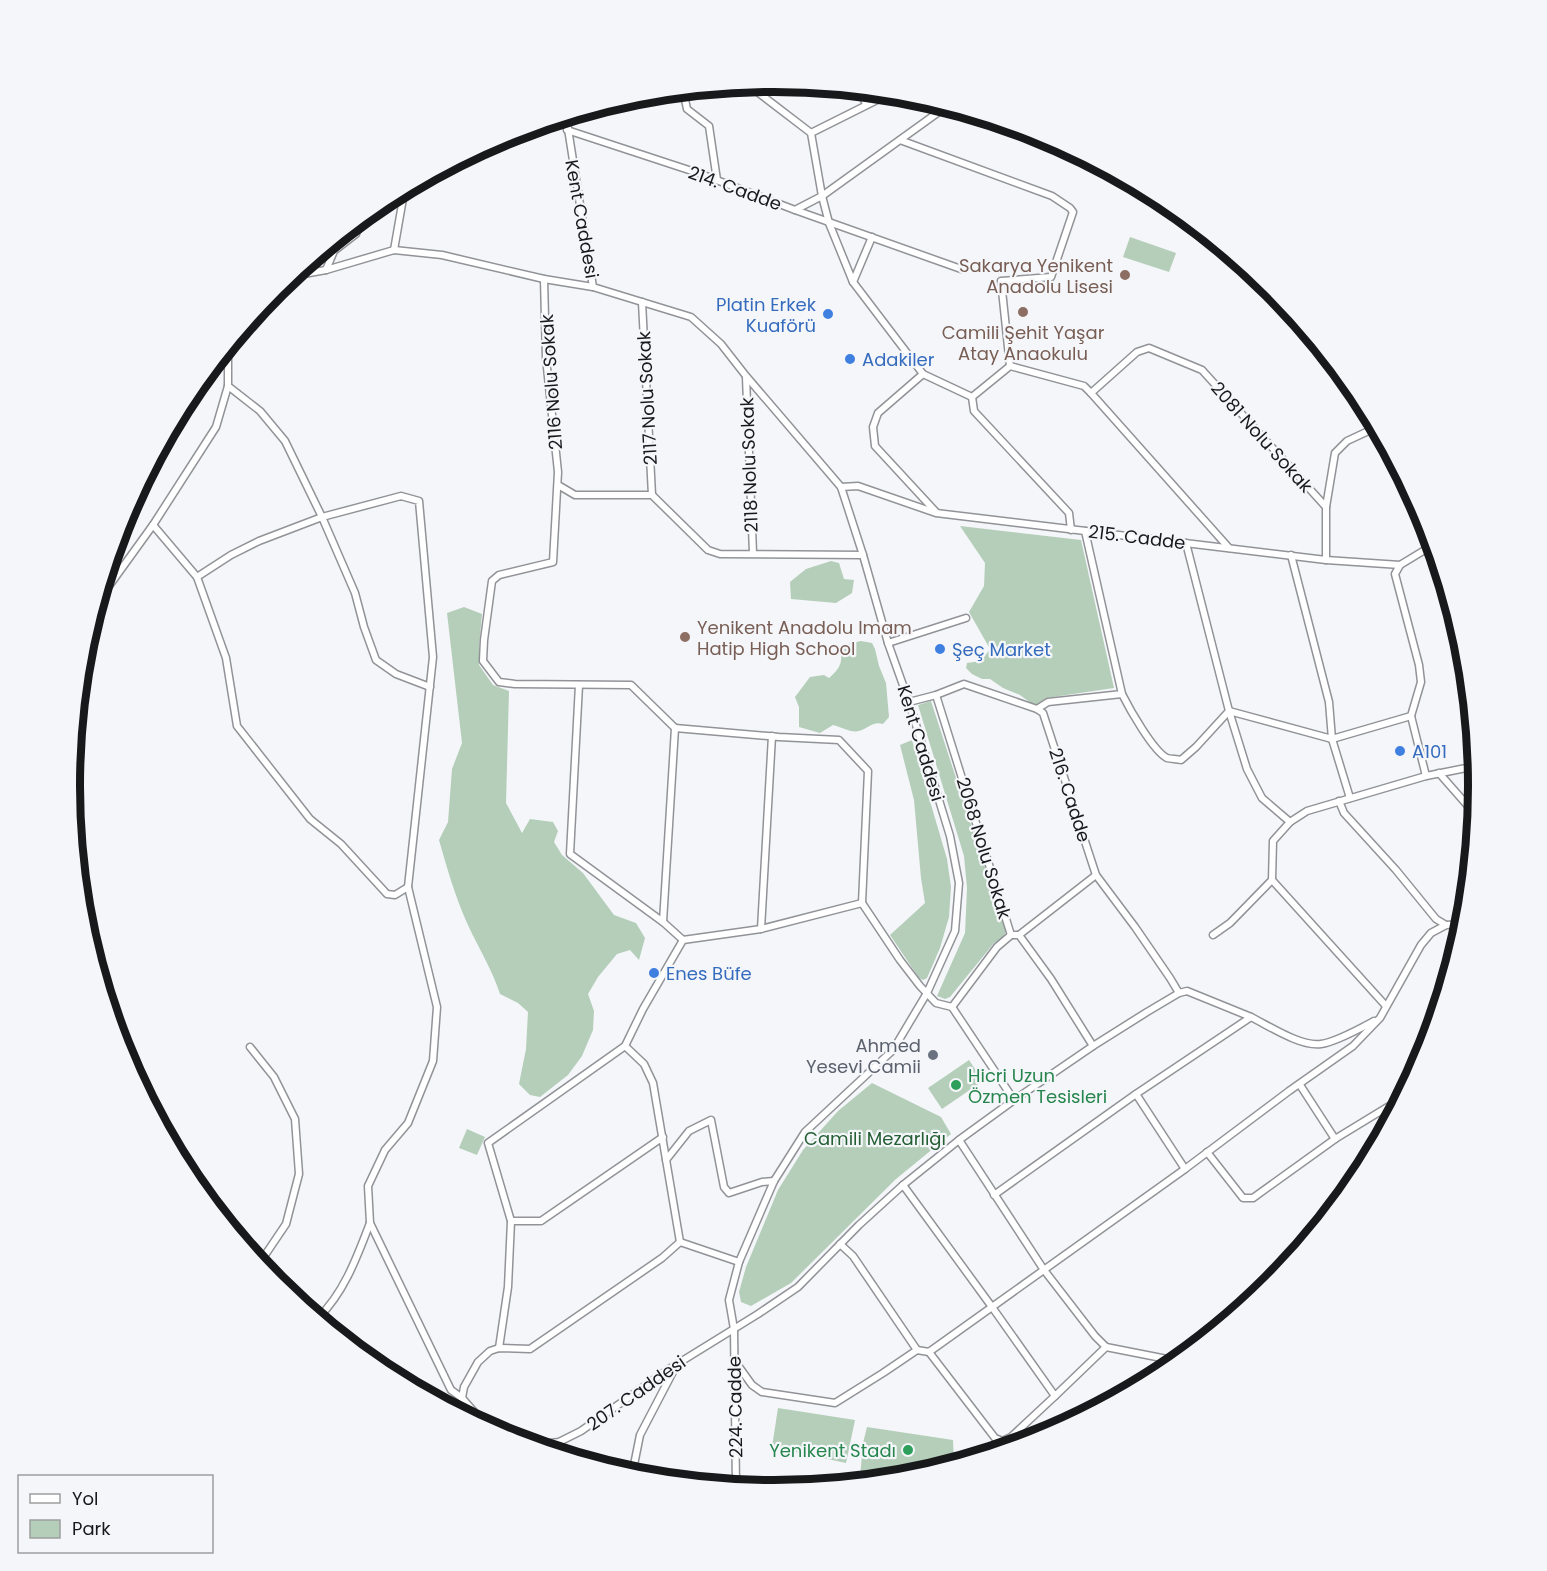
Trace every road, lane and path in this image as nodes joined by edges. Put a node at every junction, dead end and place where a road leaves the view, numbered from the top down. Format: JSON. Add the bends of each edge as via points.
{"nodes":[{"id":1,"x":758,"y":92,"type":"edge"},
{"id":2,"x":684,"y":97,"type":"edge"},
{"id":3,"x":863,"y":97,"type":"edge"},
{"id":4,"x":877,"y":99,"type":"edge"},
{"id":5,"x":866,"y":104,"type":"junction"},
{"id":6,"x":938,"y":112,"type":"edge"},
{"id":7,"x":567,"y":123,"type":"edge"},
{"id":8,"x":567,"y":130,"type":"junction"},
{"id":9,"x":811,"y":133,"type":"junction"},
{"id":10,"x":900,"y":140,"type":"junction"},
{"id":11,"x":717,"y":180,"type":"junction"},
{"id":12,"x":822,"y":196,"type":"junction"},
{"id":13,"x":403,"y":199,"type":"edge"},
{"id":14,"x":795,"y":210,"type":"junction"},
{"id":15,"x":829,"y":223,"type":"junction"},
{"id":16,"x":357,"y":231,"type":"edge"},
{"id":17,"x":872,"y":237,"type":"junction"},
{"id":18,"x":394,"y":250,"type":"junction"},
{"id":19,"x":961,"y":269,"type":"dead end"},
{"id":20,"x":326,"y":270,"type":"junction"},
{"id":21,"x":305,"y":274,"type":"edge"},
{"id":22,"x":544,"y":279,"type":"junction"},
{"id":23,"x":853,"y":282,"type":"junction"},
{"id":24,"x":593,"y":287,"type":"junction"},
{"id":25,"x":642,"y":302,"type":"junction"},
{"id":26,"x":228,"y":357,"type":"edge"},
{"id":27,"x":1010,"y":366,"type":"junction"},
{"id":28,"x":923,"y":374,"type":"junction"},
{"id":29,"x":746,"y":376,"type":"junction"},
{"id":30,"x":228,"y":386,"type":"junction"},
{"id":31,"x":1091,"y":393,"type":"junction"},
{"id":32,"x":972,"y":397,"type":"junction"},
{"id":33,"x":1370,"y":431,"type":"edge"},
{"id":34,"x":558,"y":485,"type":"junction"},
{"id":35,"x":841,"y":487,"type":"junction"},
{"id":36,"x":652,"y":495,"type":"junction"},
{"id":37,"x":1326,"y":507,"type":"junction"},
{"id":38,"x":936,"y":513,"type":"junction"},
{"id":39,"x":322,"y":518,"type":"junction"},
{"id":40,"x":153,"y":525,"type":"junction"},
{"id":41,"x":1071,"y":530,"type":"junction"},
{"id":42,"x":1085,"y":531,"type":"junction"},
{"id":43,"x":1186,"y":543,"type":"junction"},
{"id":44,"x":1229,"y":549,"type":"junction"},
{"id":45,"x":1426,"y":549,"type":"edge"},
{"id":46,"x":753,"y":553,"type":"junction"},
{"id":47,"x":863,"y":555,"type":"junction"},
{"id":48,"x":1291,"y":555,"type":"junction"},
{"id":49,"x":1326,"y":560,"type":"junction"},
{"id":50,"x":1400,"y":565,"type":"junction"},
{"id":51,"x":197,"y":577,"type":"junction"},
{"id":52,"x":109,"y":586,"type":"edge"},
{"id":53,"x":966,"y":618,"type":"dead end"},
{"id":54,"x":888,"y":643,"type":"junction"},
{"id":55,"x":579,"y":685,"type":"junction"},
{"id":56,"x":430,"y":687,"type":"junction"},
{"id":57,"x":936,"y":694,"type":"junction"},
{"id":58,"x":1122,"y":694,"type":"junction"},
{"id":59,"x":909,"y":702,"type":"junction"},
{"id":60,"x":1037,"y":709,"type":"junction"},
{"id":61,"x":1229,"y":711,"type":"junction"},
{"id":62,"x":1411,"y":716,"type":"junction"},
{"id":63,"x":675,"y":728,"type":"junction"},
{"id":64,"x":772,"y":736,"type":"junction"},
{"id":65,"x":1332,"y":739,"type":"junction"},
{"id":66,"x":1467,"y":768,"type":"edge"},
{"id":67,"x":1439,"y":773,"type":"junction"},
{"id":68,"x":1426,"y":776,"type":"junction"},
{"id":69,"x":1350,"y":798,"type":"junction"},
{"id":70,"x":1339,"y":801,"type":"junction"},
{"id":71,"x":1467,"y":804,"type":"edge"},
{"id":72,"x":1290,"y":822,"type":"junction"},
{"id":73,"x":1096,"y":875,"type":"junction"},
{"id":74,"x":1272,"y":880,"type":"junction"},
{"id":75,"x":408,"y":887,"type":"junction"},
{"id":76,"x":862,"y":903,"type":"junction"},
{"id":77,"x":663,"y":922,"type":"junction"},
{"id":78,"x":1446,"y":925,"type":"junction"},
{"id":79,"x":1453,"y":925,"type":"edge"},
{"id":80,"x":761,"y":929,"type":"junction"},
{"id":81,"x":1015,"y":935,"type":"junction"},
{"id":82,"x":1213,"y":935,"type":"dead end"},
{"id":83,"x":683,"y":940,"type":"junction"},
{"id":84,"x":927,"y":993,"type":"junction"},
{"id":85,"x":1179,"y":993,"type":"junction"},
{"id":86,"x":1386,"y":1006,"type":"junction"},
{"id":87,"x":952,"y":1007,"type":"junction"},
{"id":88,"x":1251,"y":1017,"type":"junction"},
{"id":89,"x":1380,"y":1018,"type":"junction"},
{"id":90,"x":625,"y":1046,"type":"junction"},
{"id":91,"x":1094,"y":1046,"type":"junction"},
{"id":92,"x":250,"y":1047,"type":"dead end"},
{"id":93,"x":1300,"y":1085,"type":"junction"},
{"id":94,"x":1136,"y":1094,"type":"junction"},
{"id":95,"x":1014,"y":1100,"type":"junction"},
{"id":96,"x":1389,"y":1106,"type":"edge"},
{"id":97,"x":663,"y":1137,"type":"junction"},
{"id":98,"x":1335,"y":1139,"type":"junction"},
{"id":99,"x":959,"y":1140,"type":"junction"},
{"id":100,"x":1207,"y":1152,"type":"junction"},
{"id":101,"x":666,"y":1160,"type":"junction"},
{"id":102,"x":1185,"y":1169,"type":"junction"},
{"id":103,"x":774,"y":1181,"type":"junction"},
{"id":104,"x":903,"y":1185,"type":"junction"},
{"id":105,"x":994,"y":1196,"type":"junction"},
{"id":106,"x":511,"y":1221,"type":"junction"},
{"id":107,"x":370,"y":1223,"type":"junction"},
{"id":108,"x":680,"y":1242,"type":"junction"},
{"id":109,"x":840,"y":1244,"type":"junction"},
{"id":110,"x":264,"y":1256,"type":"edge"},
{"id":111,"x":738,"y":1262,"type":"junction"},
{"id":112,"x":1044,"y":1270,"type":"junction"},
{"id":113,"x":992,"y":1307,"type":"junction"},
{"id":114,"x":323,"y":1313,"type":"edge"},
{"id":115,"x":734,"y":1329,"type":"junction"},
{"id":116,"x":1106,"y":1347,"type":"junction"},
{"id":117,"x":498,"y":1348,"type":"junction"},
{"id":118,"x":917,"y":1350,"type":"junction"},
{"id":119,"x":929,"y":1352,"type":"junction"},
{"id":120,"x":1165,"y":1359,"type":"edge"},
{"id":121,"x":734,"y":1360,"type":"junction"},
{"id":122,"x":677,"y":1364,"type":"junction"},
{"id":123,"x":1055,"y":1396,"type":"junction"},
{"id":124,"x":462,"y":1398,"type":"junction"},
{"id":125,"x":473,"y":1411,"type":"edge"},
{"id":126,"x":550,"y":1443,"type":"edge"},
{"id":127,"x":634,"y":1465,"type":"edge"},
{"id":128,"x":736,"y":1478,"type":"edge"}],
"edges":[{"from":1,"to":9,"type":"street"},
{"from":2,"to":11,"type":"street","via":[[687,110],[709,126]]},
{"from":3,"to":5,"type":"street"},
{"from":4,"to":5,"type":"street"},
{"from":5,"to":9,"type":"street"},
{"from":6,"to":10,"type":"street","name":"214. Cadde"},
{"from":7,"to":8,"type":"street","name":"Kent Caddesi"},
{"from":8,"to":11,"type":"street","name":"214. Cadde"},
{"from":8,"to":24,"type":"street","name":"Kent Caddesi"},
{"from":9,"to":12,"type":"street"},
{"from":10,"to":12,"type":"street","name":"214. Cadde"},
{"from":10,"to":27,"type":"street","via":[[1052,196],[1073,212],[1051,277],[1001,281]]},
{"from":11,"to":14,"type":"street","name":"214. Cadde"},
{"from":12,"to":14,"type":"street","name":"214. Cadde"},
{"from":12,"to":15,"type":"street"},
{"from":13,"to":18,"type":"street"},
{"from":14,"to":15,"type":"street"},
{"from":15,"to":17,"type":"street"},
{"from":15,"to":23,"type":"street"},
{"from":16,"to":20,"type":"street","via":[[334,251]]},
{"from":17,"to":19,"type":"street"},
{"from":17,"to":23,"type":"street"},
{"from":18,"to":20,"type":"street"},
{"from":18,"to":22,"type":"street","via":[[442,255]]},
{"from":20,"to":21,"type":"street"},
{"from":22,"to":24,"type":"street"},
{"from":22,"to":34,"type":"street","name":"2116 Nolu Sokak","via":[[546,358]]},
{"from":23,"to":28,"type":"street"},
{"from":24,"to":25,"type":"street","name":"Kent Caddesi"},
{"from":25,"to":29,"type":"street","name":"Kent Caddesi","via":[[691,317],[721,344]]},
{"from":25,"to":36,"type":"street","name":"2117 Nolu Sokak"},
{"from":26,"to":30,"type":"street"},
{"from":27,"to":31,"type":"street","via":[[1084,386]]},
{"from":27,"to":32,"type":"street"},
{"from":28,"to":32,"type":"street"},
{"from":28,"to":38,"type":"street","via":[[878,412],[873,427],[875,446]]},
{"from":29,"to":35,"type":"street","name":"Kent Caddesi"},
{"from":29,"to":46,"type":"street","name":"2118 Nolu Sokak"},
{"from":30,"to":39,"type":"street","via":[[260,411],[285,441]]},
{"from":30,"to":40,"type":"street","via":[[216,427]]},
{"from":31,"to":37,"type":"street","name":"2081 Nolu Sokak","via":[[1137,352],[1149,348],[1202,370]]},
{"from":31,"to":44,"type":"street"},
{"from":32,"to":41,"type":"street","via":[[974,411],[1069,513]]},
{"from":33,"to":37,"type":"street","via":[[1347,441],[1335,453]]},
{"from":34,"to":36,"type":"street","via":[[575,495]]},
{"from":34,"to":55,"type":"street","name":"2116 Nolu Sokak","via":[[553,562],[499,575],[492,581],[483,661],[499,682]]},
{"from":35,"to":38,"type":"street","name":"215. Cadde","via":[[858,486]]},
{"from":35,"to":47,"type":"street","name":"Kent Caddesi"},
{"from":36,"to":46,"type":"street","via":[[708,550],[720,554]]},
{"from":37,"to":49,"type":"street","name":"2081 Nolu Sokak"},
{"from":38,"to":41,"type":"street","name":"215. Cadde"},
{"from":39,"to":51,"type":"street","via":[[250,546]]},
{"from":39,"to":56,"type":"street","via":[[355,593],[376,660],[396,674]]},
{"from":39,"to":56,"type":"street","via":[[401,496],[419,501],[433,657]]},
{"from":40,"to":51,"type":"street"},
{"from":40,"to":52,"type":"street"},
{"from":41,"to":42,"type":"street","name":"215. Cadde"},
{"from":42,"to":43,"type":"street","name":"215. Cadde"},
{"from":42,"to":58,"type":"street"},
{"from":43,"to":44,"type":"street","name":"215. Cadde"},
{"from":43,"to":61,"type":"street"},
{"from":44,"to":48,"type":"street","name":"215. Cadde"},
{"from":45,"to":50,"type":"street"},
{"from":46,"to":47,"type":"street"},
{"from":47,"to":54,"type":"street","name":"Kent Caddesi"},
{"from":48,"to":49,"type":"street","name":"215. Cadde"},
{"from":48,"to":65,"type":"street","via":[[1329,702]]},
{"from":49,"to":50,"type":"street","name":"215. Cadde"},
{"from":50,"to":62,"type":"street","via":[[1395,574],[1421,681]]},
{"from":51,"to":75,"type":"street","via":[[226,658],[237,726],[310,819],[342,844],[387,894],[395,895]]},
{"from":53,"to":54,"type":"street"},
{"from":54,"to":59,"type":"street","name":"Kent Caddesi"},
{"from":55,"to":63,"type":"street","via":[[631,686]]},
{"from":55,"to":77,"type":"street","via":[[570,854]]},
{"from":56,"to":75,"type":"street"},
{"from":57,"to":59,"type":"street"},
{"from":57,"to":60,"type":"street","via":[[964,684]]},
{"from":57,"to":81,"type":"street","name":"2068 Nolu Sokak"},
{"from":58,"to":60,"type":"street","via":[[1048,702]]},
{"from":58,"to":61,"type":"street","via":[[1167,758],[1181,760]]},
{"from":59,"to":84,"type":"street","name":"Kent Caddesi","via":[[950,836],[960,883],[956,931]]},
{"from":60,"to":73,"type":"street","name":"216. Cadde","via":[[1043,713]]},
{"from":61,"to":65,"type":"street"},
{"from":61,"to":72,"type":"street","via":[[1246,769],[1262,798]]},
{"from":62,"to":65,"type":"street"},
{"from":62,"to":68,"type":"street"},
{"from":63,"to":64,"type":"street"},
{"from":63,"to":77,"type":"street"},
{"from":64,"to":76,"type":"street","via":[[839,740],[868,771]]},
{"from":64,"to":80,"type":"street"},
{"from":65,"to":69,"type":"street"},
{"from":66,"to":67,"type":"street"},
{"from":67,"to":68,"type":"street"},
{"from":67,"to":71,"type":"street"},
{"from":68,"to":69,"type":"street"},
{"from":69,"to":70,"type":"street"},
{"from":70,"to":72,"type":"street","via":[[1307,810]]},
{"from":70,"to":78,"type":"street","via":[[1344,813],[1436,919]]},
{"from":72,"to":74,"type":"street","via":[[1273,841]]},
{"from":73,"to":81,"type":"street"},
{"from":73,"to":85,"type":"street","name":"216. Cadde"},
{"from":74,"to":82,"type":"street"},
{"from":74,"to":86,"type":"street"},
{"from":75,"to":107,"type":"street","via":[[437,1007],[433,1061],[408,1123],[385,1150],[368,1186]]},
{"from":76,"to":80,"type":"street"},
{"from":76,"to":84,"type":"street"},
{"from":77,"to":83,"type":"street"},
{"from":78,"to":79,"type":"street"},
{"from":78,"to":86,"type":"street","via":[[1431,933],[1421,945]]},
{"from":80,"to":83,"type":"street"},
{"from":81,"to":87,"type":"street","via":[[997,947]]},
{"from":81,"to":91,"type":"street","name":"2068 Nolu Sokak","via":[[1051,979]]},
{"from":83,"to":90,"type":"street"},
{"from":84,"to":87,"type":"street","via":[[936,1003]]},
{"from":84,"to":103,"type":"street","name":"Kent Caddesi","via":[[893,1050],[805,1132]]},
{"from":85,"to":88,"type":"street","via":[[1187,991]]},
{"from":85,"to":91,"type":"street","name":"207. Caddesi"},
{"from":86,"to":89,"type":"street"},
{"from":87,"to":95,"type":"street"},
{"from":88,"to":89,"type":"street","via":[[1298,1041],[1321,1045]]},
{"from":88,"to":94,"type":"street"},
{"from":89,"to":93,"type":"street","via":[[1353,1046]]},
{"from":90,"to":97,"type":"street","via":[[644,1064],[652,1083]]},
{"from":90,"to":106,"type":"street","via":[[488,1143]]},
{"from":91,"to":95,"type":"street","name":"207. Caddesi"},
{"from":92,"to":110,"type":"street","via":[[274,1077],[295,1119],[299,1174],[286,1224]]},
{"from":93,"to":98,"type":"street"},
{"from":93,"to":100,"type":"street"},
{"from":94,"to":102,"type":"street"},
{"from":94,"to":105,"type":"street"},
{"from":95,"to":99,"type":"street","name":"207. Caddesi"},
{"from":96,"to":98,"type":"street"},
{"from":97,"to":101,"type":"street"},
{"from":97,"to":106,"type":"street","via":[[541,1221]]},
{"from":98,"to":100,"type":"street","via":[[1253,1198],[1243,1198]]},
{"from":99,"to":104,"type":"street","name":"207. Caddesi"},
{"from":99,"to":105,"type":"street"},
{"from":100,"to":102,"type":"street"},
{"from":101,"to":103,"type":"street","via":[[689,1131],[711,1120],[724,1187],[729,1193]]},
{"from":101,"to":108,"type":"street"},
{"from":102,"to":112,"type":"street"},
{"from":103,"to":111,"type":"street","name":"Kent Caddesi"},
{"from":104,"to":109,"type":"street","name":"207. Caddesi"},
{"from":104,"to":113,"type":"street"},
{"from":105,"to":112,"type":"street"},
{"from":106,"to":117,"type":"street","via":[[508,1287]]},
{"from":107,"to":114,"type":"street","via":[[353,1267]]},
{"from":107,"to":124,"type":"street","via":[[451,1390]]},
{"from":108,"to":111,"type":"street"},
{"from":108,"to":117,"type":"street","via":[[531,1349]]},
{"from":109,"to":115,"type":"street","name":"207. Caddesi","via":[[798,1287]]},
{"from":109,"to":118,"type":"street","via":[[853,1256]]},
{"from":111,"to":115,"type":"street","name":"Kent Caddesi","via":[[729,1300]]},
{"from":112,"to":113,"type":"street"},
{"from":112,"to":116,"type":"street"},
{"from":113,"to":119,"type":"street"},
{"from":113,"to":123,"type":"street"},
{"from":115,"to":121,"type":"street","name":"224. Cadde"},
{"from":115,"to":122,"type":"street","name":"207. Caddesi"},
{"from":116,"to":120,"type":"street"},
{"from":116,"to":123,"type":"street"},
{"from":117,"to":124,"type":"street","via":[[478,1362]]},
{"from":118,"to":119,"type":"street"},
{"from":118,"to":121,"type":"street","via":[[835,1403],[762,1392]]},
{"from":119,"to":123,"type":"street","via":[[995,1438],[1002,1441]]},
{"from":121,"to":128,"type":"street","name":"224. Cadde"},
{"from":122,"to":126,"type":"street","name":"207. Caddesi","via":[[581,1431]]},
{"from":122,"to":127,"type":"street","via":[[640,1435]]},
{"from":124,"to":125,"type":"street"}]}
